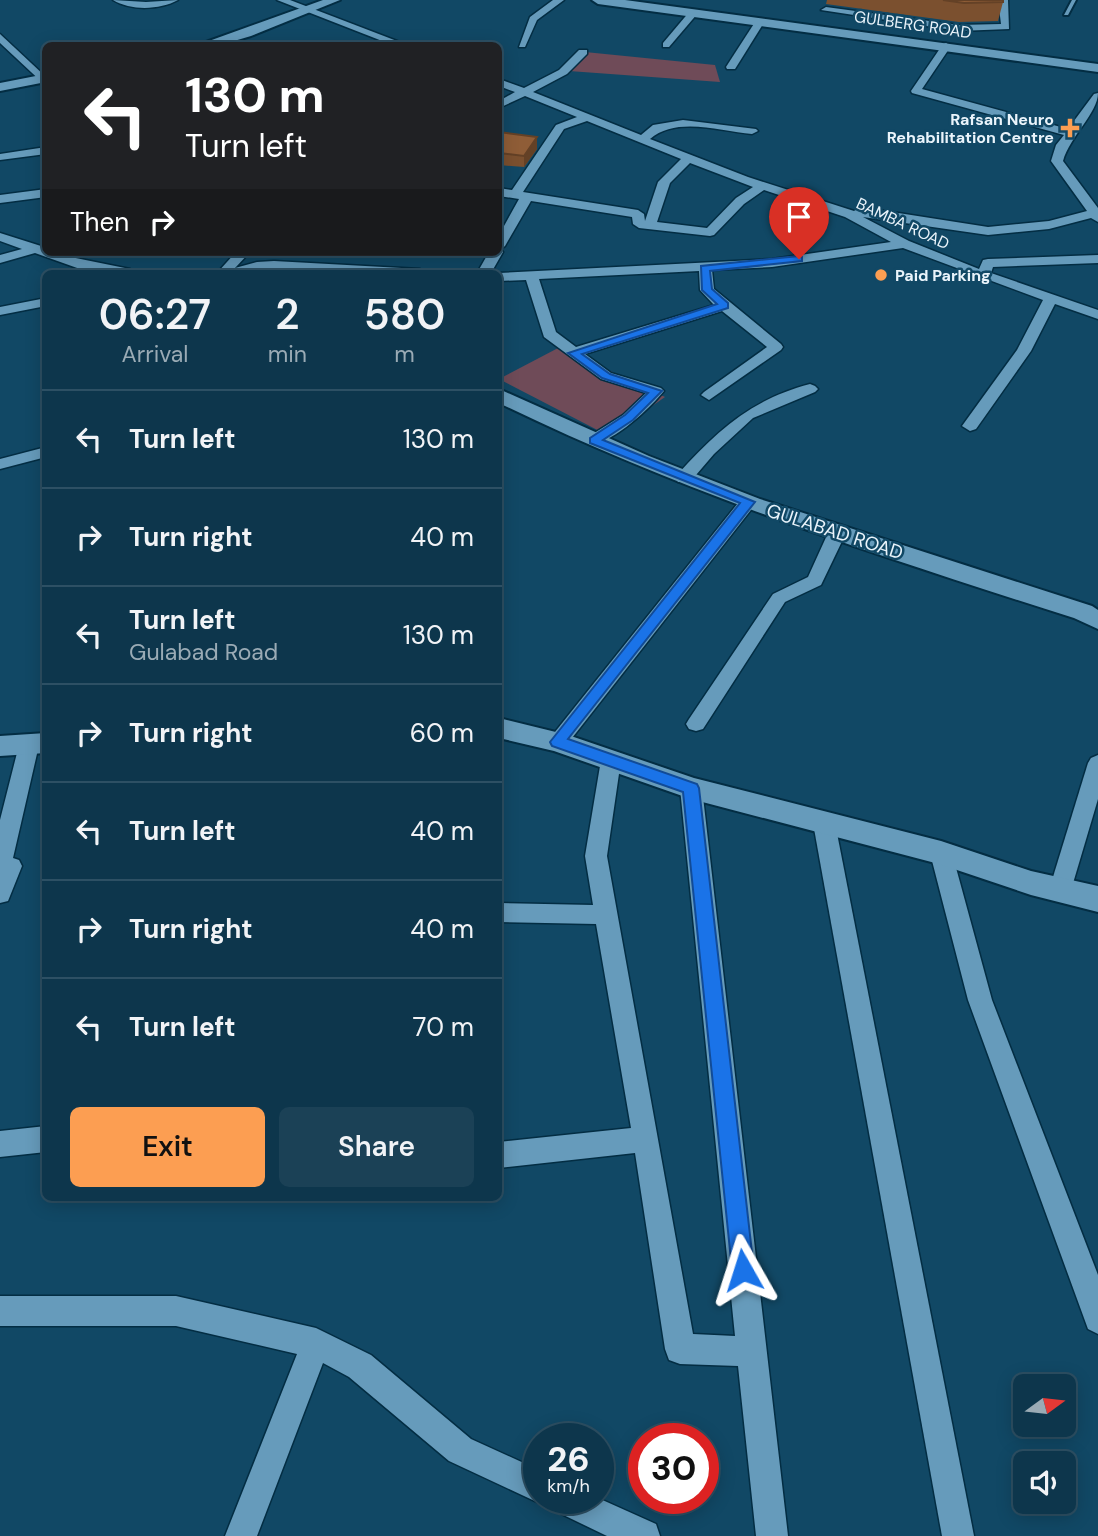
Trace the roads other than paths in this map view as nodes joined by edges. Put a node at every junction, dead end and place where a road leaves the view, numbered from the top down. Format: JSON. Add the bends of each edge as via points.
{"nodes":[{"id":1,"x":118,"y":0,"type":"edge"},
{"id":2,"x":173,"y":0,"type":"edge"},
{"id":3,"x":282,"y":0,"type":"edge"},
{"id":4,"x":334,"y":0,"type":"edge"},
{"id":5,"x":559,"y":0,"type":"edge"},
{"id":6,"x":598,"y":0,"type":"edge"},
{"id":7,"x":1074,"y":0,"type":"edge"},
{"id":8,"x":1003,"y":5,"type":"edge"},
{"id":9,"x":895,"y":7,"type":"dead end"},
{"id":10,"x":304,"y":9,"type":"junction"},
{"id":11,"x":990,"y":10,"type":"edge"},
{"id":12,"x":693,"y":13,"type":"junction"},
{"id":13,"x":1066,"y":14,"type":"dead end"},
{"id":14,"x":823,"y":15,"type":"edge"},
{"id":15,"x":884,"y":18,"type":"junction"},
{"id":16,"x":760,"y":22,"type":"junction"},
{"id":17,"x":0,"y":37,"type":"edge"},
{"id":18,"x":215,"y":42,"type":"edge"},
{"id":19,"x":394,"y":42,"type":"edge"},
{"id":20,"x":522,"y":45,"type":"dead end"},
{"id":21,"x":666,"y":45,"type":"dead end"},
{"id":22,"x":946,"y":46,"type":"junction"},
{"id":23,"x":583,"y":52,"type":"dead end"},
{"id":24,"x":731,"y":67,"type":"dead end"},
{"id":25,"x":1098,"y":68,"type":"edge"},
{"id":26,"x":42,"y":77,"type":"edge"},
{"id":27,"x":42,"y":80,"type":"edge"},
{"id":28,"x":502,"y":83,"type":"edge"},
{"id":29,"x":0,"y":87,"type":"edge"},
{"id":30,"x":526,"y":93,"type":"junction"},
{"id":31,"x":1098,"y":96,"type":"edge"},
{"id":32,"x":502,"y":104,"type":"edge"},
{"id":33,"x":587,"y":117,"type":"junction"},
{"id":34,"x":751,"y":131,"type":"dead end"},
{"id":35,"x":1071,"y":133,"type":"junction"},
{"id":36,"x":643,"y":139,"type":"junction"},
{"id":37,"x":42,"y":151,"type":"edge"},
{"id":38,"x":0,"y":158,"type":"edge"},
{"id":39,"x":688,"y":158,"type":"junction"},
{"id":40,"x":762,"y":186,"type":"junction"},
{"id":41,"x":502,"y":192,"type":"edge"},
{"id":42,"x":42,"y":194,"type":"edge"},
{"id":43,"x":522,"y":195,"type":"junction"},
{"id":44,"x":0,"y":199,"type":"edge"},
{"id":45,"x":1097,"y":214,"type":"edge"},
{"id":46,"x":856,"y":218,"type":"junction"},
{"id":47,"x":650,"y":225,"type":"junction"},
{"id":48,"x":0,"y":237,"type":"edge"},
{"id":49,"x":502,"y":239,"type":"edge"},
{"id":50,"x":904,"y":244,"type":"junction"},
{"id":51,"x":36,"y":249,"type":"junction"},
{"id":52,"x":42,"y":251,"type":"edge"},
{"id":53,"x":55,"y":256,"type":"edge"},
{"id":54,"x":239,"y":256,"type":"edge"},
{"id":55,"x":0,"y":258,"type":"edge"},
{"id":56,"x":1098,"y":259,"type":"edge"},
{"id":57,"x":380,"y":268,"type":"edge"},
{"id":58,"x":705,"y":268,"type":"junction"},
{"id":59,"x":111,"y":270,"type":"edge"},
{"id":60,"x":227,"y":270,"type":"edge"},
{"id":61,"x":244,"y":270,"type":"edge"},
{"id":62,"x":531,"y":275,"type":"junction"},
{"id":63,"x":983,"y":275,"type":"junction"},
{"id":64,"x":502,"y":277,"type":"edge"},
{"id":65,"x":1051,"y":298,"type":"junction"},
{"id":66,"x":42,"y":303,"type":"edge"},
{"id":67,"x":724,"y":306,"type":"junction"},
{"id":68,"x":0,"y":311,"type":"edge"},
{"id":69,"x":1098,"y":314,"type":"edge"},
{"id":70,"x":573,"y":353,"type":"junction"},
{"id":71,"x":810,"y":389,"type":"dead end"},
{"id":72,"x":709,"y":395,"type":"dead end"},
{"id":73,"x":502,"y":397,"type":"edge"},
{"id":74,"x":970,"y":426,"type":"dead end"},
{"id":75,"x":594,"y":440,"type":"junction"},
{"id":76,"x":42,"y":453,"type":"edge"},
{"id":77,"x":0,"y":464,"type":"edge"},
{"id":78,"x":684,"y":478,"type":"junction"},
{"id":79,"x":748,"y":502,"type":"junction"},
{"id":80,"x":837,"y":533,"type":"junction"},
{"id":81,"x":1098,"y":621,"type":"edge"},
{"id":82,"x":696,"y":724,"type":"dead end"},
{"id":83,"x":502,"y":728,"type":"edge"},
{"id":84,"x":558,"y":742,"type":"junction"},
{"id":85,"x":37,"y":744,"type":"edge"},
{"id":86,"x":0,"y":746,"type":"edge"},
{"id":87,"x":611,"y":760,"type":"junction"},
{"id":88,"x":1098,"y":763,"type":"edge"},
{"id":89,"x":691,"y":788,"type":"junction"},
{"id":90,"x":824,"y":823,"type":"junction"},
{"id":91,"x":941,"y":853,"type":"junction"},
{"id":92,"x":0,"y":866,"type":"edge"},
{"id":93,"x":1060,"y":890,"type":"junction"},
{"id":94,"x":0,"y":894,"type":"edge"},
{"id":95,"x":1098,"y":900,"type":"edge"},
{"id":96,"x":502,"y":913,"type":"edge"},
{"id":97,"x":606,"y":915,"type":"junction"},
{"id":98,"x":42,"y":1139,"type":"edge"},
{"id":99,"x":646,"y":1139,"type":"junction"},
{"id":100,"x":0,"y":1144,"type":"edge"},
{"id":101,"x":502,"y":1155,"type":"edge"},
{"id":102,"x":0,"y":1311,"type":"edge"},
{"id":103,"x":1098,"y":1319,"type":"edge"},
{"id":104,"x":316,"y":1343,"type":"junction"},
{"id":105,"x":752,"y":1351,"type":"junction"},
{"id":106,"x":523,"y":1480,"type":"edge"},
{"id":107,"x":597,"y":1514,"type":"edge"},
{"id":108,"x":241,"y":1536,"type":"edge"},
{"id":109,"x":644,"y":1536,"type":"edge"},
{"id":110,"x":772,"y":1536,"type":"edge"},
{"id":111,"x":958,"y":1536,"type":"edge"}],
"edges":[{"from":1,"to":2,"type":"street","via":[[150,7]]},
{"from":3,"to":10,"type":"street"},
{"from":4,"to":10,"type":"street"},
{"from":5,"to":20,"type":"street","via":[[533,19]]},
{"from":6,"to":12,"type":"street","name":"GULBERG ROAD"},
{"from":7,"to":13,"type":"lane"},
{"from":8,"to":11,"type":"street"},
{"from":8,"to":15,"type":"street","via":[[1006,27],[959,28]]},
{"from":9,"to":15,"type":"street","via":[[881,7]]},
{"from":10,"to":18,"type":"street"},
{"from":10,"to":19,"type":"street"},
{"from":12,"to":16,"type":"street","name":"GULBERG ROAD"},
{"from":12,"to":21,"type":"street"},
{"from":14,"to":15,"type":"street"},
{"from":14,"to":16,"type":"street","name":"GULBERG ROAD"},
{"from":14,"to":22,"type":"street","name":"GULBERG ROAD"},
{"from":16,"to":24,"type":"street"},
{"from":17,"to":26,"type":"street"},
{"from":22,"to":25,"type":"street","name":"GULBERG ROAD"},
{"from":22,"to":35,"type":"street","via":[[916,91]]},
{"from":23,"to":30,"type":"street","via":[[563,72]]},
{"from":27,"to":29,"type":"street"},
{"from":28,"to":30,"type":"street","name":"BAMBA ROAD"},
{"from":30,"to":32,"type":"street"},
{"from":30,"to":33,"type":"street","name":"BAMBA ROAD"},
{"from":31,"to":35,"type":"street"},
{"from":33,"to":36,"type":"street","name":"BAMBA ROAD"},
{"from":33,"to":43,"type":"street","via":[[560,127]]},
{"from":34,"to":36,"type":"street","via":[[683,122],[657,127]]},
{"from":35,"to":45,"type":"street","via":[[1057,161]]},
{"from":36,"to":39,"type":"street","name":"BAMBA ROAD"},
{"from":37,"to":38,"type":"street"},
{"from":39,"to":40,"type":"street","name":"BAMBA ROAD"},
{"from":39,"to":47,"type":"street","via":[[664,182]]},
{"from":40,"to":46,"type":"street","name":"BAMBA ROAD"},
{"from":40,"to":47,"type":"street","via":[[710,232]]},
{"from":41,"to":43,"type":"street"},
{"from":42,"to":44,"type":"street"},
{"from":43,"to":47,"type":"street","via":[[638,214],[639,224]]},
{"from":43,"to":49,"type":"street"},
{"from":45,"to":46,"type":"street","via":[[988,231],[860,211]]},
{"from":46,"to":50,"type":"street","name":"BAMBA ROAD"},
{"from":48,"to":51,"type":"street"},
{"from":50,"to":58,"type":"street"},
{"from":50,"to":63,"type":"street","name":"BAMBA ROAD"},
{"from":51,"to":52,"type":"street"},
{"from":51,"to":55,"type":"street"},
{"from":53,"to":59,"type":"street"},
{"from":54,"to":60,"type":"street"},
{"from":56,"to":63,"type":"street","via":[[988,263]]},
{"from":57,"to":61,"type":"street","via":[[257,266]]},
{"from":58,"to":62,"type":"street"},
{"from":58,"to":67,"type":"street","via":[[707,290]]},
{"from":62,"to":64,"type":"street"},
{"from":62,"to":70,"type":"street","via":[[550,334]]},
{"from":63,"to":65,"type":"street","name":"BAMBA ROAD"},
{"from":65,"to":69,"type":"street","name":"BAMBA ROAD"},
{"from":65,"to":74,"type":"street","via":[[1024,351]]},
{"from":66,"to":68,"type":"street"},
{"from":67,"to":70,"type":"street"},
{"from":67,"to":72,"type":"street","via":[[776,347]]},
{"from":70,"to":75,"type":"street","via":[[606,376],[656,391],[629,418]]},
{"from":71,"to":78,"type":"street","via":[[748,415]]},
{"from":73,"to":75,"type":"street","name":"GULABAD ROAD"},
{"from":75,"to":78,"type":"street","name":"GULABAD ROAD"},
{"from":76,"to":77,"type":"street"},
{"from":78,"to":79,"type":"street","name":"GULABAD ROAD"},
{"from":79,"to":80,"type":"street","name":"GULABAD ROAD"},
{"from":79,"to":84,"type":"street"},
{"from":80,"to":81,"type":"street","name":"GULABAD ROAD","via":[[1083,612]]},
{"from":80,"to":82,"type":"street","via":[[815,582],[779,598]]},
{"from":83,"to":84,"type":"street"},
{"from":84,"to":87,"type":"street"},
{"from":85,"to":86,"type":"street"},
{"from":85,"to":92,"type":"street"},
{"from":87,"to":89,"type":"street"},
{"from":87,"to":97,"type":"street","via":[[596,856]]},
{"from":88,"to":93,"type":"street"},
{"from":89,"to":90,"type":"street"},
{"from":89,"to":105,"type":"street"},
{"from":90,"to":91,"type":"street"},
{"from":90,"to":111,"type":"street"},
{"from":91,"to":93,"type":"street"},
{"from":91,"to":103,"type":"street","via":[[980,1000]]},
{"from":92,"to":94,"type":"street","via":[[11,866]]},
{"from":93,"to":95,"type":"street"},
{"from":96,"to":97,"type":"street"},
{"from":97,"to":99,"type":"street"},
{"from":98,"to":100,"type":"street"},
{"from":99,"to":101,"type":"street"},
{"from":99,"to":105,"type":"street","via":[[680,1349]]},
{"from":102,"to":104,"type":"street","via":[[176,1311]]},
{"from":104,"to":106,"type":"street","via":[[360,1366],[460,1450]]},
{"from":104,"to":108,"type":"street"},
{"from":105,"to":110,"type":"street"},
{"from":107,"to":109,"type":"street"}]}
